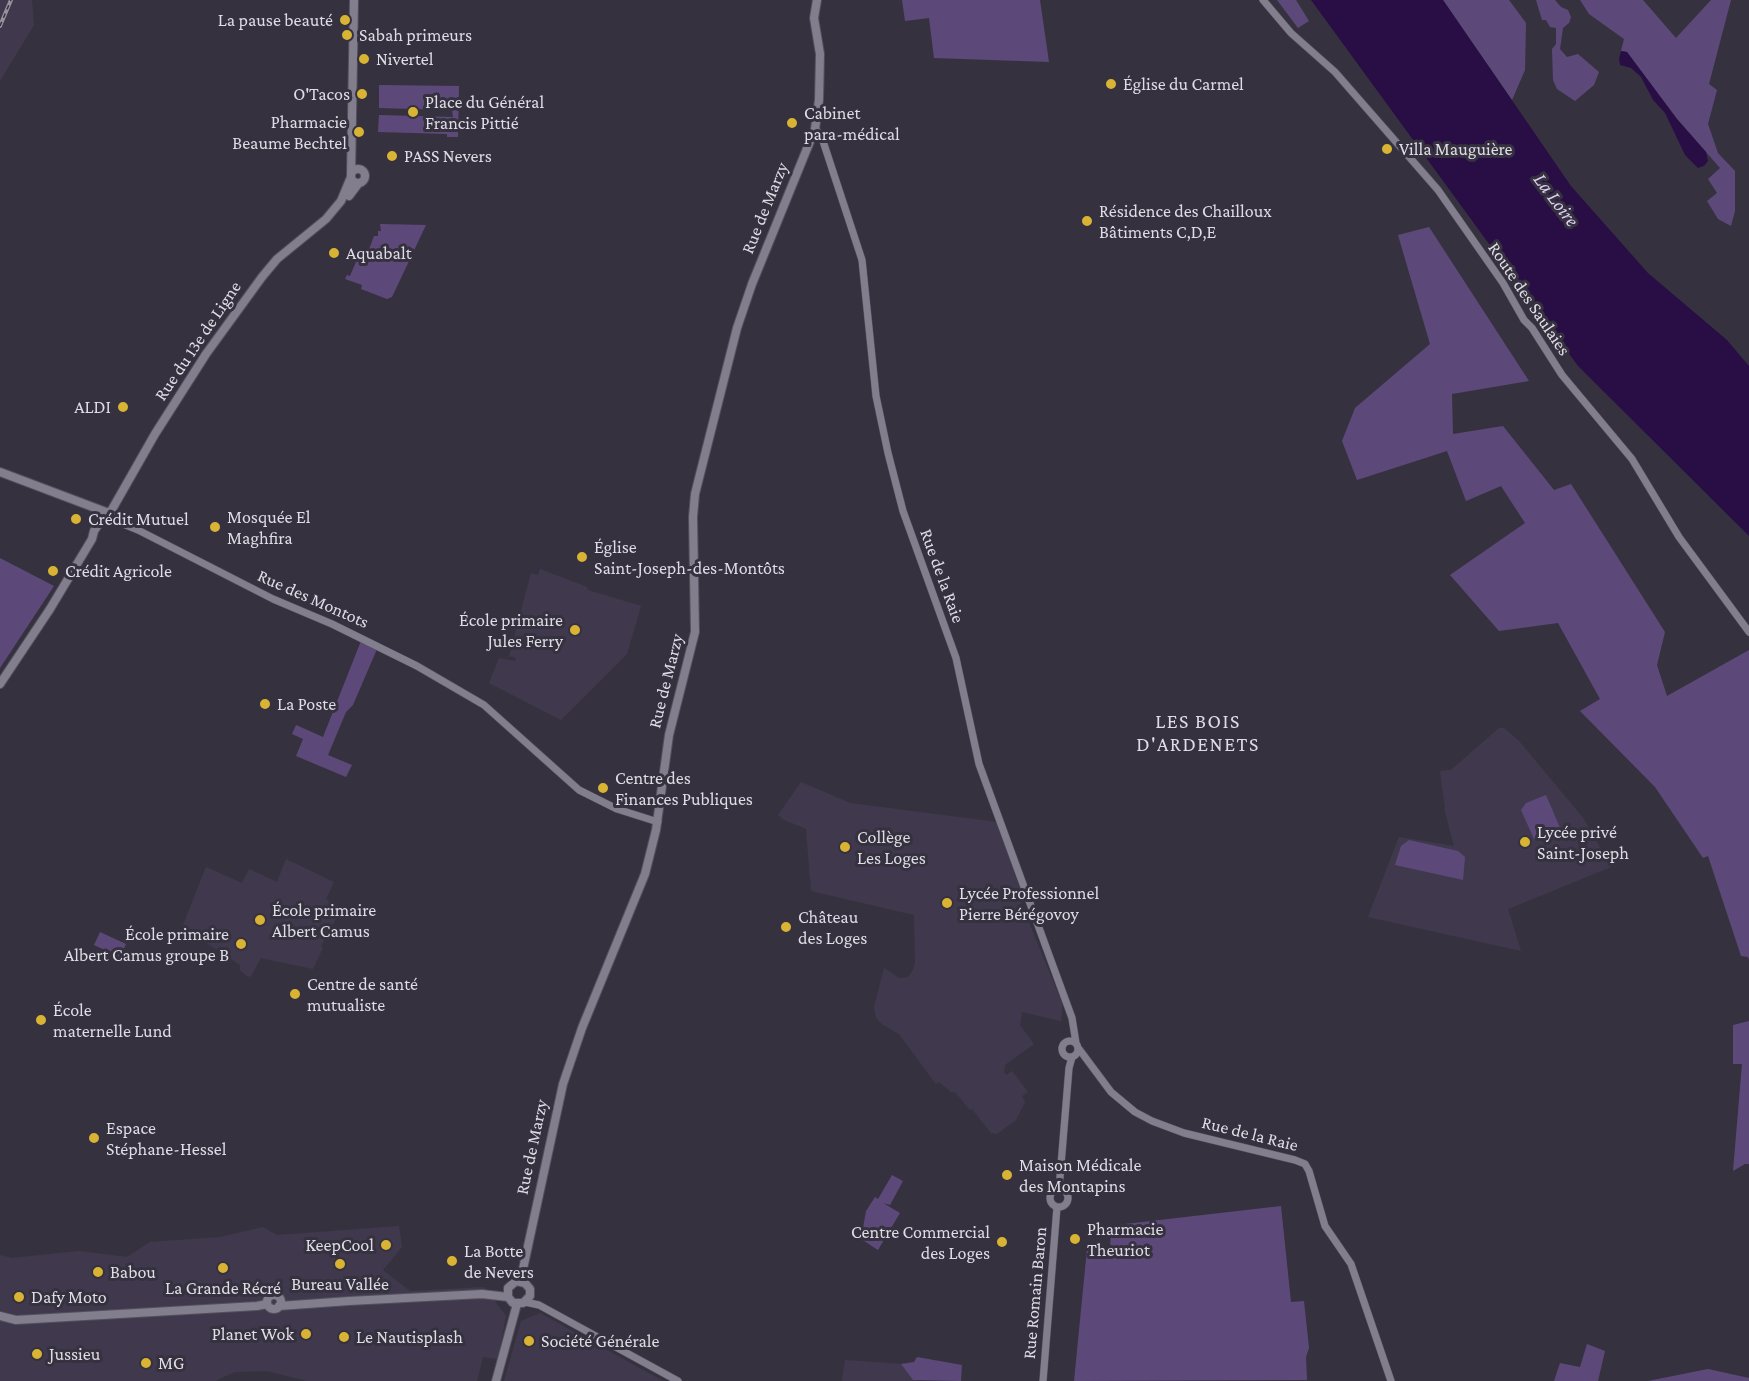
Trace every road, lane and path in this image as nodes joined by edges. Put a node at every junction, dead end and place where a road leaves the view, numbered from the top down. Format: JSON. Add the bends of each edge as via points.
{"nodes":[{"id":1,"x":354,"y":0,"type":"edge"},
{"id":2,"x":817,"y":0,"type":"edge"},
{"id":3,"x":1263,"y":0,"type":"edge"},
{"id":4,"x":814,"y":129,"type":"junction"},
{"id":5,"x":352,"y":141,"type":"junction"},
{"id":6,"x":360,"y":170,"type":"junction"},
{"id":7,"x":353,"y":179,"type":"junction"},
{"id":8,"x":0,"y":472,"type":"edge"},
{"id":9,"x":107,"y":516,"type":"junction"},
{"id":10,"x":1749,"y":632,"type":"edge"},
{"id":11,"x":0,"y":684,"type":"edge"},
{"id":12,"x":658,"y":822,"type":"junction"},
{"id":13,"x":1073,"y":1027,"type":"junction"},
{"id":14,"x":1067,"y":1041,"type":"junction"},
{"id":15,"x":1074,"y":1052,"type":"junction"},
{"id":16,"x":1087,"y":1060,"type":"junction"},
{"id":17,"x":1069,"y":1068,"type":"junction"},
{"id":18,"x":1059,"y":1189,"type":"junction"},
{"id":19,"x":1057,"y":1207,"type":"junction"},
{"id":20,"x":523,"y":1269,"type":"junction"},
{"id":21,"x":516,"y":1281,"type":"junction"},
{"id":22,"x":525,"y":1283,"type":"junction"},
{"id":23,"x":508,"y":1292,"type":"junction"},
{"id":24,"x":530,"y":1293,"type":"junction"},
{"id":25,"x":521,"y":1303,"type":"junction"},
{"id":26,"x":539,"y":1305,"type":"junction"},
{"id":27,"x":0,"y":1316,"type":"edge"},
{"id":28,"x":496,"y":1381,"type":"edge"},
{"id":29,"x":678,"y":1381,"type":"edge"},
{"id":30,"x":1043,"y":1381,"type":"edge"},
{"id":31,"x":1391,"y":1381,"type":"edge"}],
"edges":[{"from":1,"to":5,"type":"main road","name":"Rue du 13e de Ligne"},
{"from":2,"to":4,"type":"main road","name":"Rue de Marzy","via":[[814,18],[820,54],[819,100]]},
{"from":3,"to":10,"type":"street","name":"Route des Saulaies","via":[[1291,33],[1342,80],[1438,190],[1550,358],[1632,459],[1679,537]]},
{"from":4,"to":12,"type":"main road","name":"Rue de Marzy","via":[[737,328],[695,494],[695,632],[669,735]]},
{"from":4,"to":13,"type":"street","name":"Rue de la Raie","via":[[821,135],[862,260],[876,396],[903,511],[956,658],[979,764]]},
{"from":5,"to":6,"type":"main road","name":"Rue du 13e de Ligne"},
{"from":5,"to":7,"type":"main road","name":"Rue du 13e de Ligne"},
{"from":6,"to":7,"type":"main road","via":[[354,171]]},
{"from":6,"to":7,"type":"main road","via":[[365,177],[363,182]]},
{"from":7,"to":9,"type":"main road","name":"Rue du 13e de Ligne","via":[[326,219],[277,259],[262,277],[189,380]]},
{"from":8,"to":9,"type":"main road","via":[[96,507]]},
{"from":9,"to":11,"type":"main road","name":"Rue du 13e de Ligne"},
{"from":9,"to":12,"type":"street","name":"Rue des Montots","via":[[273,599],[371,642],[478,700],[579,790],[617,809]]},
{"from":12,"to":20,"type":"main road","name":"Rue de Marzy","via":[[645,874],[563,1084]]},
{"from":13,"to":14,"type":"street"},
{"from":13,"to":15,"type":"street","name":"Rue de la Raie"},
{"from":14,"to":15,"type":"street"},
{"from":14,"to":15,"type":"street","via":[[1062,1050]]},
{"from":15,"to":16,"type":"street"},
{"from":15,"to":17,"type":"street"},
{"from":16,"to":17,"type":"street","via":[[1079,1060]]},
{"from":16,"to":31,"type":"street","name":"Rue de la Raie","via":[[1111,1092],[1152,1121],[1305,1164],[1325,1226],[1351,1264]]},
{"from":17,"to":18,"type":"street"},
{"from":18,"to":19,"type":"street","via":[[1050,1198]]},
{"from":18,"to":19,"type":"street","via":[[1067,1199]]},
{"from":19,"to":30,"type":"street","name":"Rue Romain Baron"},
{"from":20,"to":21,"type":"main road","name":"Rue de Marzy"},
{"from":20,"to":22,"type":"main road","name":"Rue de Marzy"},
{"from":21,"to":22,"type":"main road"},
{"from":21,"to":23,"type":"main road","name":"Rue de Marzy"},
{"from":22,"to":24,"type":"main road","name":"Rue de Marzy"},
{"from":23,"to":25,"type":"main road"},
{"from":23,"to":27,"type":"main road","via":[[291,1304],[280,1302],[276,1295],[269,1296],[267,1304],[257,1306],[16,1320]]},
{"from":24,"to":25,"type":"main road"},
{"from":24,"to":26,"type":"street"},
{"from":25,"to":26,"type":"street"},
{"from":25,"to":28,"type":"main road"},
{"from":26,"to":29,"type":"street"}]}
